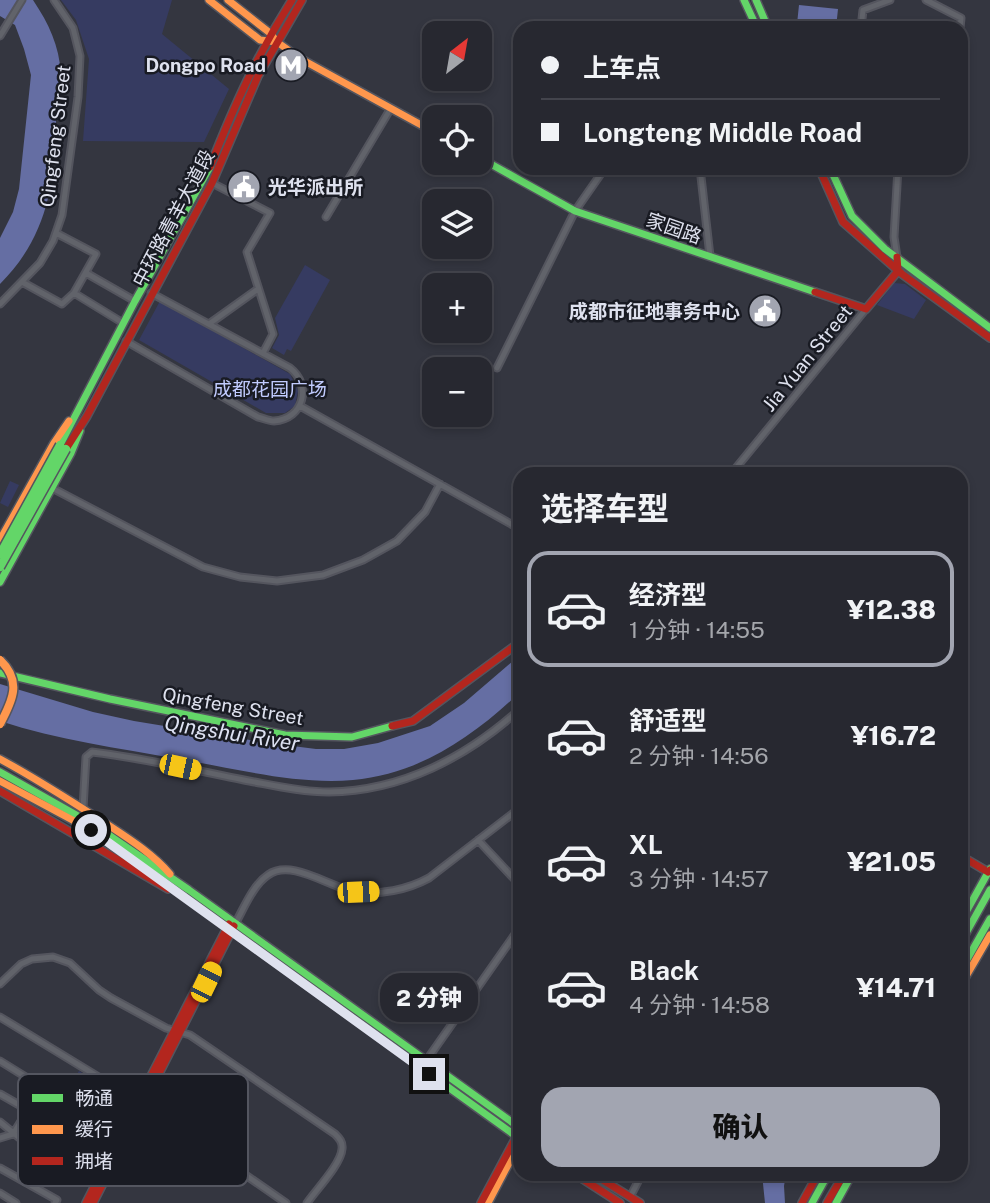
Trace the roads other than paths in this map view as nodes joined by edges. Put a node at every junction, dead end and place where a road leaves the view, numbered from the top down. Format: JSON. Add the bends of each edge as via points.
{"nodes":[{"id":1,"x":22,"y":0,"type":"edge"},
{"id":2,"x":54,"y":0,"type":"edge"},
{"id":3,"x":209,"y":0,"type":"edge"},
{"id":4,"x":228,"y":0,"type":"edge"},
{"id":5,"x":292,"y":0,"type":"edge"},
{"id":6,"x":302,"y":0,"type":"edge"},
{"id":7,"x":744,"y":0,"type":"edge"},
{"id":8,"x":756,"y":0,"type":"edge"},
{"id":9,"x":890,"y":0,"type":"edge"},
{"id":10,"x":926,"y":0,"type":"edge"},
{"id":11,"x":754,"y":21,"type":"edge"},
{"id":12,"x":765,"y":21,"type":"edge"},
{"id":13,"x":862,"y":21,"type":"edge"},
{"id":14,"x":961,"y":21,"type":"edge"},
{"id":15,"x":271,"y":33,"type":"junction"},
{"id":16,"x":2,"y":34,"type":"edge"},
{"id":17,"x":265,"y":42,"type":"junction"},
{"id":18,"x":277,"y":43,"type":"junction"},
{"id":19,"x":391,"y":108,"type":"junction"},
{"id":20,"x":422,"y":125,"type":"edge"},
{"id":21,"x":492,"y":165,"type":"edge"},
{"id":22,"x":600,"y":175,"type":"edge"},
{"id":23,"x":701,"y":175,"type":"edge"},
{"id":24,"x":822,"y":175,"type":"edge"},
{"id":25,"x":833,"y":175,"type":"edge"},
{"id":26,"x":898,"y":175,"type":"edge"},
{"id":27,"x":212,"y":183,"type":"junction"},
{"id":28,"x":575,"y":211,"type":"junction"},
{"id":29,"x":326,"y":217,"type":"dead end"},
{"id":30,"x":57,"y":233,"type":"junction"},
{"id":31,"x":709,"y":256,"type":"junction"},
{"id":32,"x":897,"y":257,"type":"junction"},
{"id":33,"x":898,"y":271,"type":"junction"},
{"id":34,"x":86,"y":273,"type":"junction"},
{"id":35,"x":22,"y":282,"type":"junction"},
{"id":36,"x":258,"y":289,"type":"junction"},
{"id":37,"x":74,"y":293,"type":"junction"},
{"id":38,"x":151,"y":293,"type":"junction"},
{"id":39,"x":51,"y":298,"type":"junction"},
{"id":40,"x":135,"y":301,"type":"junction"},
{"id":41,"x":0,"y":304,"type":"edge"},
{"id":42,"x":45,"y":307,"type":"dead end"},
{"id":43,"x":866,"y":309,"type":"junction"},
{"id":44,"x":123,"y":323,"type":"junction"},
{"id":45,"x":209,"y":324,"type":"junction"},
{"id":46,"x":990,"y":328,"type":"edge"},
{"id":47,"x":990,"y":338,"type":"edge"},
{"id":48,"x":126,"y":341,"type":"junction"},
{"id":49,"x":263,"y":353,"type":"junction"},
{"id":50,"x":497,"y":368,"type":"dead end"},
{"id":51,"x":300,"y":406,"type":"junction"},
{"id":52,"x":77,"y":409,"type":"junction"},
{"id":53,"x":87,"y":416,"type":"junction"},
{"id":54,"x":63,"y":447,"type":"junction"},
{"id":55,"x":737,"y":467,"type":"edge"},
{"id":56,"x":440,"y":484,"type":"junction"},
{"id":57,"x":52,"y":488,"type":"junction"},
{"id":58,"x":513,"y":525,"type":"edge"},
{"id":59,"x":0,"y":540,"type":"edge"},
{"id":60,"x":0,"y":554,"type":"edge"},
{"id":61,"x":0,"y":567,"type":"edge"},
{"id":62,"x":0,"y":582,"type":"edge"},
{"id":63,"x":513,"y":647,"type":"edge"},
{"id":64,"x":0,"y":660,"type":"edge"},
{"id":65,"x":0,"y":673,"type":"edge"},
{"id":66,"x":513,"y":715,"type":"edge"},
{"id":67,"x":0,"y":724,"type":"edge"},
{"id":68,"x":0,"y":758,"type":"edge"},
{"id":69,"x":0,"y":772,"type":"edge"},
{"id":70,"x":0,"y":781,"type":"edge"},
{"id":71,"x":0,"y":791,"type":"edge"},
{"id":72,"x":83,"y":808,"type":"junction"},
{"id":73,"x":513,"y":813,"type":"edge"},
{"id":74,"x":92,"y":827,"type":"junction"},
{"id":75,"x":478,"y":840,"type":"junction"},
{"id":76,"x":968,"y":860,"type":"edge"},
{"id":77,"x":989,"y":870,"type":"edge"},
{"id":78,"x":513,"y":878,"type":"edge"},
{"id":79,"x":990,"y":890,"type":"edge"},
{"id":80,"x":186,"y":893,"type":"junction"},
{"id":81,"x":968,"y":908,"type":"edge"},
{"id":82,"x":990,"y":919,"type":"edge"},
{"id":83,"x":231,"y":927,"type":"junction"},
{"id":84,"x":968,"y":929,"type":"edge"},
{"id":85,"x":990,"y":935,"type":"edge"},
{"id":86,"x":513,"y":937,"type":"edge"},
{"id":87,"x":988,"y":945,"type":"edge"},
{"id":88,"x":968,"y":958,"type":"edge"},
{"id":89,"x":968,"y":975,"type":"edge"},
{"id":90,"x":0,"y":984,"type":"edge"},
{"id":91,"x":0,"y":1017,"type":"edge"},
{"id":92,"x":178,"y":1031,"type":"junction"},
{"id":93,"x":0,"y":1061,"type":"edge"},
{"id":94,"x":426,"y":1061,"type":"junction"},
{"id":95,"x":21,"y":1074,"type":"edge"},
{"id":96,"x":95,"y":1074,"type":"edge"},
{"id":97,"x":156,"y":1074,"type":"edge"},
{"id":98,"x":247,"y":1074,"type":"edge"},
{"id":99,"x":248,"y":1075,"type":"edge"},
{"id":100,"x":0,"y":1094,"type":"edge"},
{"id":101,"x":18,"y":1104,"type":"edge"},
{"id":102,"x":0,"y":1122,"type":"edge"},
{"id":103,"x":18,"y":1126,"type":"edge"},
{"id":104,"x":513,"y":1130,"type":"edge"},
{"id":105,"x":513,"y":1131,"type":"edge"},
{"id":106,"x":13,"y":1134,"type":"junction"},
{"id":107,"x":18,"y":1138,"type":"edge"},
{"id":108,"x":0,"y":1139,"type":"edge"},
{"id":109,"x":513,"y":1146,"type":"edge"},
{"id":110,"x":513,"y":1148,"type":"edge"},
{"id":111,"x":0,"y":1168,"type":"edge"},
{"id":112,"x":248,"y":1177,"type":"edge"},
{"id":113,"x":18,"y":1178,"type":"edge"},
{"id":114,"x":586,"y":1181,"type":"edge"},
{"id":115,"x":604,"y":1181,"type":"edge"},
{"id":116,"x":638,"y":1181,"type":"edge"},
{"id":117,"x":814,"y":1181,"type":"edge"},
{"id":118,"x":824,"y":1181,"type":"edge"},
{"id":119,"x":840,"y":1181,"type":"edge"},
{"id":120,"x":848,"y":1181,"type":"edge"},
{"id":121,"x":32,"y":1186,"type":"edge"},
{"id":122,"x":94,"y":1186,"type":"edge"},
{"id":123,"x":101,"y":1186,"type":"edge"},
{"id":124,"x":0,"y":1193,"type":"edge"},
{"id":125,"x":630,"y":1197,"type":"junction"},
{"id":126,"x":16,"y":1203,"type":"edge"},
{"id":127,"x":55,"y":1203,"type":"edge"},
{"id":128,"x":86,"y":1203,"type":"edge"},
{"id":129,"x":93,"y":1203,"type":"edge"},
{"id":130,"x":286,"y":1203,"type":"edge"},
{"id":131,"x":307,"y":1203,"type":"edge"},
{"id":132,"x":481,"y":1203,"type":"edge"},
{"id":133,"x":488,"y":1203,"type":"edge"},
{"id":134,"x":620,"y":1203,"type":"edge"},
{"id":135,"x":640,"y":1203,"type":"edge"},
{"id":136,"x":802,"y":1203,"type":"edge"},
{"id":137,"x":812,"y":1203,"type":"edge"},
{"id":138,"x":827,"y":1203,"type":"edge"},
{"id":139,"x":836,"y":1203,"type":"edge"}],
"edges":[{"from":1,"to":16,"type":"street"},
{"from":2,"to":30,"type":"street","name":"Qingfeng Street","via":[[73,28],[80,56]]},
{"from":3,"to":17,"type":"main road"},
{"from":4,"to":15,"type":"main road"},
{"from":5,"to":15,"type":"main road","name":"中环路青羊大道段"},
{"from":6,"to":18,"type":"main road","name":"中环路青羊大道段"},
{"from":7,"to":11,"type":"main road"},
{"from":8,"to":12,"type":"main road"},
{"from":9,"to":13,"type":"street","via":[[863,10]]},
{"from":10,"to":14,"type":"street"},
{"from":15,"to":17,"type":"main road","name":"中环路青羊大道段"},
{"from":15,"to":18,"type":"main road"},
{"from":17,"to":18,"type":"main road"},
{"from":17,"to":40,"type":"main road","name":"中环路青羊大道段","via":[[209,169]]},
{"from":18,"to":19,"type":"main road"},
{"from":18,"to":27,"type":"main road","name":"中环路青羊大道段"},
{"from":19,"to":20,"type":"main road"},
{"from":19,"to":29,"type":"street"},
{"from":21,"to":28,"type":"main road","name":"家园路"},
{"from":22,"to":28,"type":"street"},
{"from":23,"to":31,"type":"street"},
{"from":24,"to":33,"type":"main road","via":[[843,222]]},
{"from":25,"to":32,"type":"main road","via":[[852,216]]},
{"from":26,"to":32,"type":"street"},
{"from":27,"to":36,"type":"street","via":[[270,213],[247,252]]},
{"from":27,"to":38,"type":"main road","name":"中环路青羊大道段"},
{"from":28,"to":31,"type":"main road","name":"家园路"},
{"from":28,"to":50,"type":"street"},
{"from":30,"to":34,"type":"street","via":[[96,254]]},
{"from":30,"to":35,"type":"street","name":"Qingfeng Street","via":[[40,263]]},
{"from":31,"to":43,"type":"main road","name":"家园路"},
{"from":32,"to":33,"type":"main road"},
{"from":32,"to":46,"type":"main road"},
{"from":33,"to":43,"type":"main road","name":"Jia Yuan Street"},
{"from":33,"to":47,"type":"main road"},
{"from":34,"to":37,"type":"street"},
{"from":34,"to":40,"type":"street"},
{"from":35,"to":39,"type":"street"},
{"from":35,"to":41,"type":"street","name":"Qingfeng Street"},
{"from":36,"to":45,"type":"street"},
{"from":36,"to":49,"type":"street","via":[[273,334]]},
{"from":37,"to":39,"type":"street","via":[[62,304]]},
{"from":37,"to":44,"type":"street"},
{"from":38,"to":45,"type":"street"},
{"from":38,"to":48,"type":"main road","name":"中环路青羊大道段"},
{"from":39,"to":42,"type":"street"},
{"from":40,"to":44,"type":"main road","name":"中环路青羊大道段"},
{"from":43,"to":55,"type":"street","name":"Jia Yuan Street"},
{"from":44,"to":52,"type":"main road","name":"中环路青羊大道段"},
{"from":45,"to":49,"type":"street"},
{"from":48,"to":51,"type":"street","via":[[258,417],[273,421],[290,416]]},
{"from":48,"to":53,"type":"main road","name":"中环路青羊大道段"},
{"from":49,"to":51,"type":"street","via":[[297,373],[304,390]]},
{"from":51,"to":56,"type":"street"},
{"from":52,"to":54,"type":"main road","name":"中环路青羊大道段"},
{"from":52,"to":59,"type":"main road"},
{"from":53,"to":54,"type":"main road","name":"中环路青羊大道段"},
{"from":53,"to":57,"type":"main road"},
{"from":54,"to":60,"type":"main road","bridge":true},
{"from":54,"to":61,"type":"main road","bridge":true},
{"from":56,"to":57,"type":"street","via":[[425,512],[397,541],[323,575],[277,581],[203,567]]},
{"from":56,"to":58,"type":"street"},
{"from":57,"to":62,"type":"main road"},
{"from":63,"to":65,"type":"main road","name":"Qingfeng Street","via":[[413,721],[352,737],[285,735]]},
{"from":64,"to":67,"type":"main road","bridge":true,"via":[[15,683]]},
{"from":66,"to":72,"type":"street","via":[[436,768],[351,791],[277,786],[92,752],[86,757]]},
{"from":68,"to":72,"type":"main road"},
{"from":69,"to":74,"type":"main road"},
{"from":70,"to":74,"type":"main road"},
{"from":71,"to":80,"type":"main road","via":[[141,876]]},
{"from":72,"to":80,"type":"main road","via":[[156,858]]},
{"from":73,"to":75,"type":"street"},
{"from":74,"to":80,"type":"main road"},
{"from":75,"to":78,"type":"street"},
{"from":75,"to":83,"type":"street","via":[[429,878],[387,891],[358,892],[280,869],[255,889]]},
{"from":76,"to":77,"type":"main road"},
{"from":77,"to":81,"type":"main road"},
{"from":79,"to":84,"type":"main road"},
{"from":80,"to":83,"type":"main road"},
{"from":82,"to":88,"type":"main road"},
{"from":83,"to":92,"type":"main road"},
{"from":83,"to":94,"type":"main road"},
{"from":83,"to":105,"type":"main road"},
{"from":85,"to":87,"type":"main road"},
{"from":86,"to":94,"type":"street"},
{"from":87,"to":89,"type":"main road"},
{"from":90,"to":92,"type":"street","via":[[21,964],[53,957],[70,963],[103,993]]},
{"from":91,"to":96,"type":"street"},
{"from":92,"to":97,"type":"main road"},
{"from":92,"to":98,"type":"street"},
{"from":93,"to":95,"type":"street"},
{"from":94,"to":104,"type":"main road"},
{"from":99,"to":131,"type":"street","via":[[339,1137],[340,1156]]},
{"from":100,"to":101,"type":"street"},
{"from":102,"to":106,"type":"street"},
{"from":103,"to":106,"type":"street"},
{"from":106,"to":107,"type":"street"},
{"from":106,"to":108,"type":"street"},
{"from":109,"to":132,"type":"main road"},
{"from":110,"to":133,"type":"main road"},
{"from":111,"to":113,"type":"street"},
{"from":112,"to":130,"type":"street"},
{"from":114,"to":134,"type":"main road"},
{"from":115,"to":125,"type":"main road"},
{"from":116,"to":125,"type":"street"},
{"from":117,"to":136,"type":"main road"},
{"from":118,"to":137,"type":"main road"},
{"from":119,"to":138,"type":"main road"},
{"from":120,"to":139,"type":"main road"},
{"from":121,"to":127,"type":"street","via":[[57,1200]]},
{"from":122,"to":128,"type":"main road"},
{"from":123,"to":129,"type":"main road"},
{"from":124,"to":126,"type":"street"},
{"from":125,"to":135,"type":"main road"}]}
